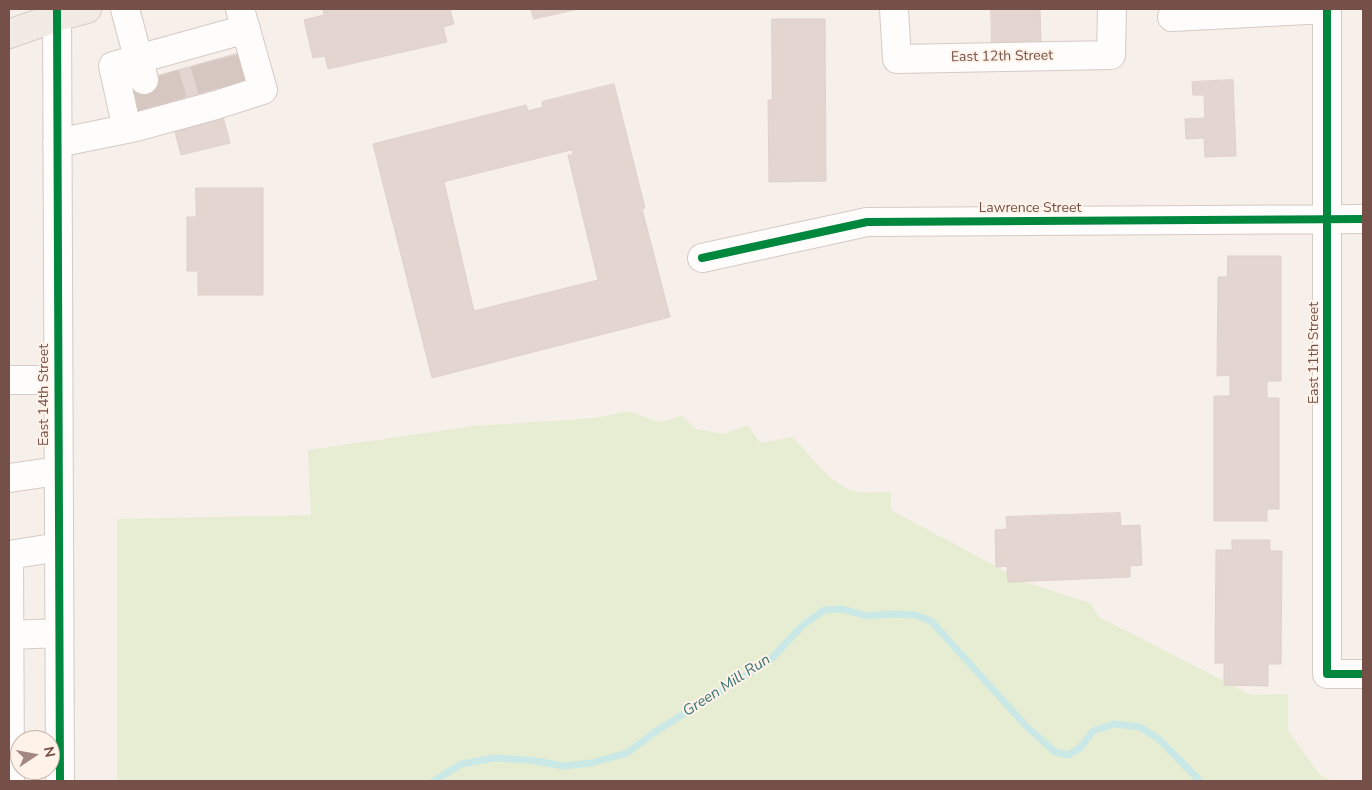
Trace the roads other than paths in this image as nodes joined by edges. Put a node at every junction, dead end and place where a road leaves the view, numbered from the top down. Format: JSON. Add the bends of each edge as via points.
{"nodes":[{"id":1,"x":88,"y":9,"type":"edge"},
{"id":2,"x":124,"y":9,"type":"edge"},
{"id":3,"x":894,"y":9,"type":"edge"},
{"id":4,"x":1112,"y":9,"type":"edge"},
{"id":5,"x":1327,"y":9,"type":"edge"},
{"id":6,"x":57,"y":13,"type":"edge"},
{"id":7,"x":1172,"y":17,"type":"dead end"},
{"id":8,"x":9,"y":34,"type":"edge"},
{"id":9,"x":192,"y":51,"type":"edge"},
{"id":10,"x":127,"y":129,"type":"junction"},
{"id":11,"x":57,"y":143,"type":"junction"},
{"id":12,"x":1327,"y":219,"type":"junction"},
{"id":13,"x":1363,"y":219,"type":"edge"},
{"id":14,"x":702,"y":258,"type":"dead end"},
{"id":15,"x":9,"y":380,"type":"edge"},
{"id":16,"x":58,"y":380,"type":"junction"},
{"id":17,"x":58,"y":471,"type":"junction"},
{"id":18,"x":9,"y":478,"type":"edge"},
{"id":19,"x":59,"y":547,"type":"junction"},
{"id":20,"x":9,"y":557,"type":"edge"},
{"id":21,"x":9,"y":599,"type":"edge"},
{"id":22,"x":59,"y":633,"type":"junction"},
{"id":23,"x":9,"y":635,"type":"edge"},
{"id":24,"x":1358,"y":674,"type":"edge"},
{"id":25,"x":10,"y":781,"type":"edge"},
{"id":26,"x":60,"y":781,"type":"edge"}],
"edges":[{"from":1,"to":6,"type":"main road"},
{"from":2,"to":9,"type":"street"},
{"from":3,"to":4,"type":"street","name":"East 12th Street","via":[[897,60],[1111,55]]},
{"from":5,"to":7,"type":"street"},
{"from":5,"to":12,"type":"street","name":"East 11th Street"},
{"from":6,"to":8,"type":"main road"},
{"from":6,"to":11,"type":"street","name":"East 14th Street"},
{"from":9,"to":10,"type":"street","via":[[113,66]]},
{"from":9,"to":10,"type":"street","via":[[263,90]]},
{"from":10,"to":11,"type":"street"},
{"from":11,"to":16,"type":"street","name":"East 14th Street"},
{"from":12,"to":13,"type":"street","name":"Lawrence Street"},
{"from":12,"to":14,"type":"street","name":"Lawrence Street","via":[[867,222]]},
{"from":12,"to":24,"type":"street","name":"East 11th Street","via":[[1328,674]]},
{"from":15,"to":16,"type":"street"},
{"from":16,"to":17,"type":"street","name":"East 14th Street"},
{"from":17,"to":18,"type":"street"},
{"from":17,"to":19,"type":"street","name":"East 14th Street"},
{"from":19,"to":20,"type":"street"},
{"from":19,"to":22,"type":"street","name":"East 14th Street"},
{"from":20,"to":21,"type":"street"},
{"from":21,"to":23,"type":"street"},
{"from":22,"to":23,"type":"street"},
{"from":22,"to":26,"type":"street","name":"East 14th Street"},
{"from":23,"to":25,"type":"street"}]}
